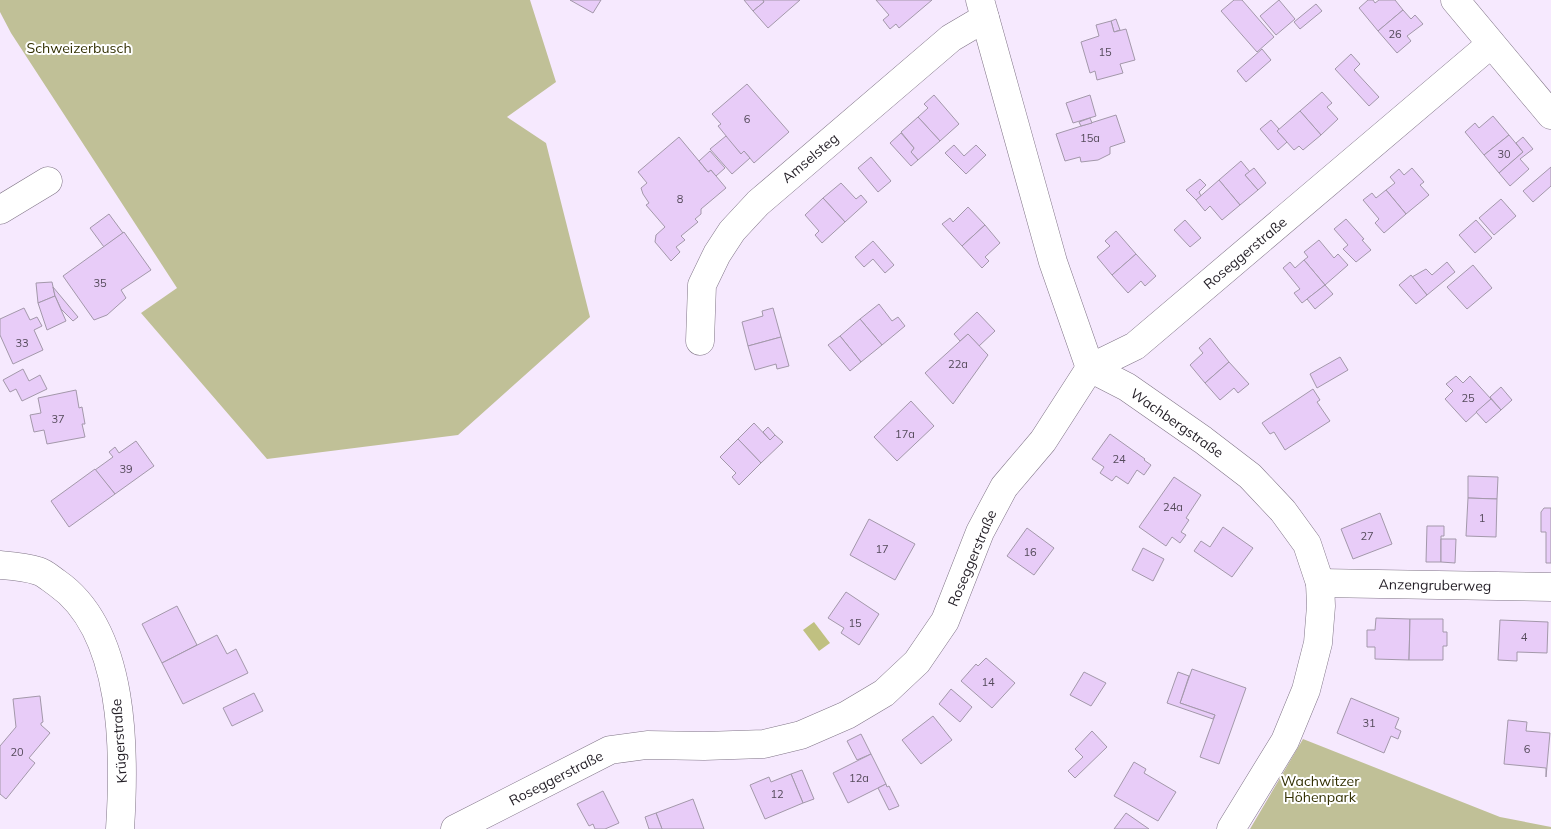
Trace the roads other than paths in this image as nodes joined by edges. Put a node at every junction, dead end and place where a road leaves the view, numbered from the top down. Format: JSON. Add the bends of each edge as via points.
{"nodes":[{"id":1,"x":1455,"y":0,"type":"edge"},
{"id":2,"x":983,"y":9,"type":"edge"},
{"id":3,"x":1491,"y":44,"type":"junction"},
{"id":4,"x":1551,"y":115,"type":"edge"},
{"id":5,"x":48,"y":181,"type":"dead end"},
{"id":6,"x":0,"y":210,"type":"edge"},
{"id":7,"x":700,"y":341,"type":"dead end"},
{"id":8,"x":1090,"y":368,"type":"junction"},
{"id":9,"x":0,"y":565,"type":"edge"},
{"id":10,"x":1320,"y":583,"type":"junction"},
{"id":11,"x":1551,"y":587,"type":"edge"},
{"id":12,"x":120,"y":829,"type":"edge"},
{"id":13,"x":455,"y":829,"type":"edge"},
{"id":14,"x":1231,"y":829,"type":"edge"}],
"edges":[{"from":1,"to":3,"type":"street"},
{"from":2,"to":7,"type":"street","name":"Amselsteg","via":[[758,203],[732,231],[702,285]]},
{"from":2,"to":8,"type":"street","via":[[1053,262]]},
{"from":3,"to":4,"type":"street"},
{"from":3,"to":8,"type":"street","name":"Roseggerstraße","via":[[1135,346]]},
{"from":5,"to":6,"type":"street"},
{"from":8,"to":10,"type":"street","name":"Wachbergstraße","via":[[1204,440],[1250,476],[1283,511],[1307,544]]},
{"from":8,"to":13,"type":"street","name":"Roseggerstraße","via":[[1042,441],[1004,488],[980,532],[945,621],[917,662],[884,693],[847,715],[801,735],[764,744],[647,745],[610,750]]},
{"from":9,"to":12,"type":"street","name":"Krügerstraße","via":[[39,571],[71,593],[97,630],[118,704],[122,792]]},
{"from":10,"to":11,"type":"street","name":"Anzengruberweg"},
{"from":10,"to":14,"type":"street","name":"Wachbergstraße","via":[[1318,643],[1306,690],[1285,741]]}]}
